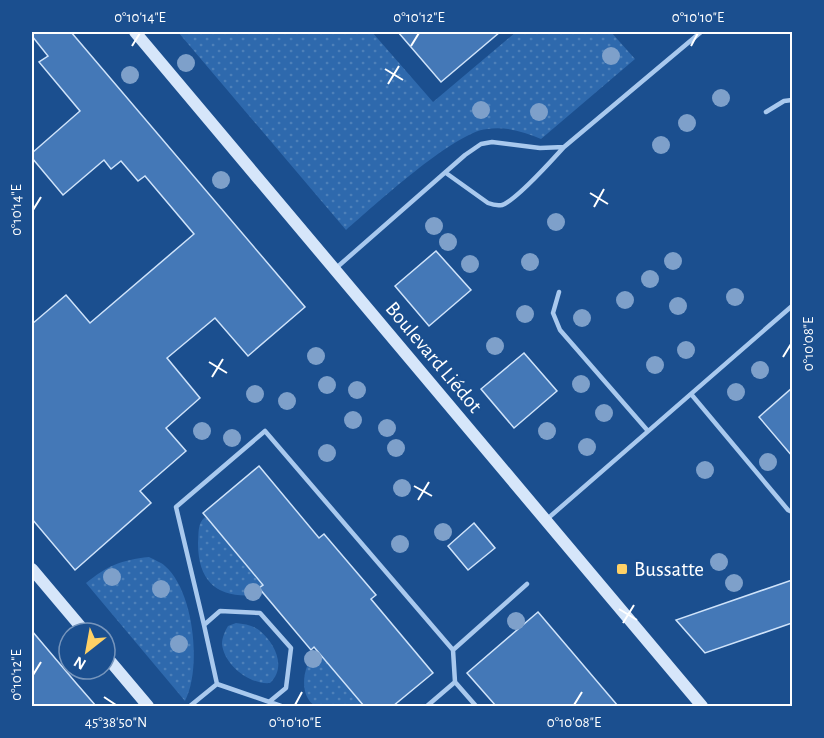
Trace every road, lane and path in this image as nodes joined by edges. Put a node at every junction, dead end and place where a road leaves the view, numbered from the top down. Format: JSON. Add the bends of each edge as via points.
{"nodes":[{"id":1,"x":135,"y":32,"type":"edge"},
{"id":2,"x":701,"y":32,"type":"edge"},
{"id":3,"x":792,"y":100,"type":"edge"},
{"id":4,"x":766,"y":112,"type":"dead end"},
{"id":5,"x":564,"y":147,"type":"junction"},
{"id":6,"x":446,"y":173,"type":"junction"},
{"id":7,"x":335,"y":270,"type":"junction"},
{"id":8,"x":559,"y":292,"type":"dead end"},
{"id":9,"x":792,"y":306,"type":"edge"},
{"id":10,"x":691,"y":394,"type":"junction"},
{"id":11,"x":648,"y":431,"type":"junction"},
{"id":12,"x":792,"y":512,"type":"edge"},
{"id":13,"x":546,"y":520,"type":"junction"},
{"id":14,"x":32,"y":569,"type":"edge"},
{"id":15,"x":527,"y":584,"type":"dead end"},
{"id":16,"x":76,"y":621,"type":"edge"},
{"id":17,"x":204,"y":625,"type":"junction"},
{"id":18,"x":453,"y":650,"type":"junction"},
{"id":19,"x":117,"y":669,"type":"edge"},
{"id":20,"x":455,"y":682,"type":"junction"},
{"id":21,"x":217,"y":684,"type":"junction"},
{"id":22,"x":269,"y":702,"type":"junction"},
{"id":23,"x":148,"y":706,"type":"edge"},
{"id":24,"x":190,"y":706,"type":"edge"},
{"id":25,"x":281,"y":706,"type":"edge"},
{"id":26,"x":427,"y":706,"type":"edge"},
{"id":27,"x":476,"y":706,"type":"edge"},
{"id":28,"x":702,"y":706,"type":"edge"}],
"edges":[{"from":1,"to":7,"type":"main road","name":"Boulevard Liédot"},
{"from":2,"to":5,"type":"lane"},
{"from":3,"to":4,"type":"lane"},
{"from":5,"to":6,"type":"lane","via":[[481,144]]},
{"from":5,"to":6,"type":"lane","via":[[519,192],[496,206]]},
{"from":6,"to":7,"type":"lane"},
{"from":7,"to":13,"type":"main road","name":"Boulevard Liédot"},
{"from":8,"to":11,"type":"lane","via":[[553,313],[560,330]]},
{"from":9,"to":10,"type":"lane"},
{"from":10,"to":11,"type":"lane"},
{"from":10,"to":12,"type":"lane"},
{"from":11,"to":13,"type":"lane"},
{"from":13,"to":28,"type":"main road","name":"Boulevard Liédot"},
{"from":14,"to":16,"type":"main road"},
{"from":15,"to":18,"type":"lane"},
{"from":17,"to":18,"type":"lane","via":[[176,507],[265,431]]},
{"from":17,"to":21,"type":"lane"},
{"from":17,"to":22,"type":"lane","via":[[220,611],[260,613],[291,648],[286,688]]},
{"from":18,"to":20,"type":"lane"},
{"from":19,"to":23,"type":"main road"},
{"from":20,"to":26,"type":"lane"},
{"from":20,"to":27,"type":"lane"},
{"from":21,"to":22,"type":"lane"},
{"from":21,"to":24,"type":"lane"},
{"from":22,"to":25,"type":"lane"}]}
